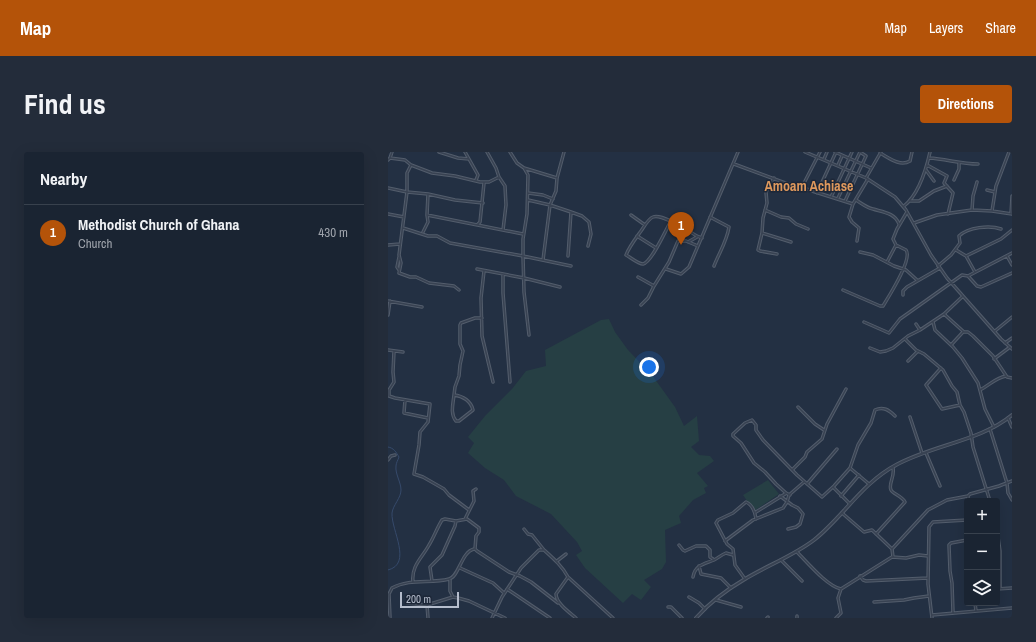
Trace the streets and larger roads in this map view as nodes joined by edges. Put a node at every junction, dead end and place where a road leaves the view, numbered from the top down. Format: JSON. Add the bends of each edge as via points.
{"nodes":[{"id":1,"x":392,"y":152,"type":"edge"},
{"id":2,"x":439,"y":152,"type":"edge"},
{"id":3,"x":465,"y":152,"type":"edge"},
{"id":4,"x":487,"y":152,"type":"edge"},
{"id":5,"x":510,"y":152,"type":"edge"},
{"id":6,"x":564,"y":152,"type":"edge"},
{"id":7,"x":738,"y":152,"type":"edge"},
{"id":8,"x":805,"y":152,"type":"edge"},
{"id":9,"x":820,"y":152,"type":"edge"},
{"id":10,"x":827,"y":152,"type":"edge"},
{"id":11,"x":836,"y":152,"type":"edge"},
{"id":12,"x":852,"y":152,"type":"edge"},
{"id":13,"x":860,"y":152,"type":"edge"},
{"id":14,"x":912,"y":152,"type":"edge"},
{"id":15,"x":930,"y":152,"type":"edge"},
{"id":16,"x":1009,"y":152,"type":"edge"},
{"id":17,"x":811,"y":153,"type":"edge"},
{"id":18,"x":880,"y":153,"type":"edge"},
{"id":19,"x":842,"y":155,"type":"junction"},
{"id":20,"x":818,"y":157,"type":"junction"},
{"id":21,"x":849,"y":158,"type":"junction"},
{"id":22,"x":929,"y":158,"type":"junction"},
{"id":23,"x":389,"y":159,"type":"edge"},
{"id":24,"x":469,"y":159,"type":"junction"},
{"id":25,"x":824,"y":159,"type":"junction"},
{"id":26,"x":856,"y":161,"type":"junction"},
{"id":27,"x":831,"y":162,"type":"junction"},
{"id":28,"x":862,"y":163,"type":"junction"},
{"id":29,"x":959,"y":163,"type":"junction"},
{"id":30,"x":734,"y":164,"type":"junction"},
{"id":31,"x":978,"y":164,"type":"dead end"},
{"id":32,"x":411,"y":165,"type":"junction"},
{"id":33,"x":838,"y":165,"type":"junction"},
{"id":34,"x":927,"y":165,"type":"junction"},
{"id":35,"x":524,"y":168,"type":"junction"},
{"id":36,"x":844,"y":168,"type":"junction"},
{"id":37,"x":871,"y":168,"type":"junction"},
{"id":38,"x":926,"y":170,"type":"junction"},
{"id":39,"x":851,"y":171,"type":"junction"},
{"id":40,"x":857,"y":174,"type":"junction"},
{"id":41,"x":498,"y":177,"type":"junction"},
{"id":42,"x":557,"y":178,"type":"junction"},
{"id":43,"x":774,"y":178,"type":"junction"},
{"id":44,"x":867,"y":179,"type":"junction"},
{"id":45,"x":954,"y":180,"type":"dead end"},
{"id":46,"x":476,"y":181,"type":"junction"},
{"id":47,"x":934,"y":181,"type":"dead end"},
{"id":48,"x":977,"y":182,"type":"dead end"},
{"id":49,"x":484,"y":183,"type":"junction"},
{"id":50,"x":947,"y":186,"type":"junction"},
{"id":51,"x":802,"y":187,"type":"junction"},
{"id":52,"x":388,"y":188,"type":"edge"},
{"id":53,"x":987,"y":190,"type":"dead end"},
{"id":54,"x":407,"y":192,"type":"junction"},
{"id":55,"x":994,"y":192,"type":"junction"},
{"id":56,"x":528,"y":193,"type":"junction"},
{"id":57,"x":817,"y":193,"type":"junction"},
{"id":58,"x":428,"y":194,"type":"junction"},
{"id":59,"x":555,"y":194,"type":"junction"},
{"id":60,"x":1012,"y":196,"type":"edge"},
{"id":61,"x":549,"y":197,"type":"junction"},
{"id":62,"x":831,"y":197,"type":"junction"},
{"id":63,"x":838,"y":198,"type":"junction"},
{"id":64,"x":553,"y":199,"type":"junction"},
{"id":65,"x":528,"y":200,"type":"junction"},
{"id":66,"x":856,"y":200,"type":"junction"},
{"id":67,"x":845,"y":201,"type":"junction"},
{"id":68,"x":909,"y":201,"type":"junction"},
{"id":69,"x":483,"y":203,"type":"junction"},
{"id":70,"x":854,"y":204,"type":"junction"},
{"id":71,"x":550,"y":205,"type":"junction"},
{"id":72,"x":904,"y":206,"type":"junction"},
{"id":73,"x":765,"y":210,"type":"junction"},
{"id":74,"x":972,"y":210,"type":"junction"},
{"id":75,"x":992,"y":211,"type":"junction"},
{"id":76,"x":571,"y":212,"type":"junction"},
{"id":77,"x":907,"y":212,"type":"junction"},
{"id":78,"x":388,"y":214,"type":"edge"},
{"id":79,"x":948,"y":214,"type":"junction"},
{"id":80,"x":1011,"y":214,"type":"edge"},
{"id":81,"x":427,"y":215,"type":"junction"},
{"id":82,"x":631,"y":215,"type":"dead end"},
{"id":83,"x":404,"y":217,"type":"junction"},
{"id":84,"x":710,"y":217,"type":"junction"},
{"id":85,"x":671,"y":221,"type":"junction"},
{"id":86,"x":480,"y":222,"type":"junction"},
{"id":87,"x":913,"y":223,"type":"junction"},
{"id":88,"x":900,"y":224,"type":"junction"},
{"id":89,"x":477,"y":225,"type":"junction"},
{"id":90,"x":645,"y":225,"type":"junction"},
{"id":91,"x":482,"y":227,"type":"junction"},
{"id":92,"x":403,"y":228,"type":"junction"},
{"id":93,"x":808,"y":229,"type":"dead end"},
{"id":94,"x":1001,"y":229,"type":"dead end"},
{"id":95,"x":503,"y":230,"type":"junction"},
{"id":96,"x":1012,"y":230,"type":"edge"},
{"id":97,"x":422,"y":233,"type":"junction"},
{"id":98,"x":762,"y":233,"type":"junction"},
{"id":99,"x":523,"y":234,"type":"junction"},
{"id":100,"x":637,"y":236,"type":"junction"},
{"id":101,"x":697,"y":236,"type":"junction"},
{"id":102,"x":702,"y":238,"type":"junction"},
{"id":103,"x":857,"y":241,"type":"dead end"},
{"id":104,"x":688,"y":242,"type":"junction"},
{"id":105,"x":791,"y":242,"type":"dead end"},
{"id":106,"x":400,"y":244,"type":"junction"},
{"id":107,"x":388,"y":245,"type":"edge"},
{"id":108,"x":896,"y":245,"type":"junction"},
{"id":109,"x":588,"y":246,"type":"dead end"},
{"id":110,"x":698,"y":246,"type":"junction"},
{"id":111,"x":656,"y":248,"type":"junction"},
{"id":112,"x":956,"y":250,"type":"junction"},
{"id":113,"x":860,"y":252,"type":"dead end"},
{"id":114,"x":1012,"y":253,"type":"edge"},
{"id":115,"x":777,"y":254,"type":"dead end"},
{"id":116,"x":523,"y":256,"type":"junction"},
{"id":117,"x":568,"y":256,"type":"dead end"},
{"id":118,"x":966,"y":256,"type":"junction"},
{"id":119,"x":1007,"y":256,"type":"junction"},
{"id":120,"x":544,"y":260,"type":"junction"},
{"id":121,"x":887,"y":262,"type":"junction"},
{"id":122,"x":1012,"y":265,"type":"edge"},
{"id":123,"x":571,"y":266,"type":"dead end"},
{"id":124,"x":714,"y":266,"type":"dead end"},
{"id":125,"x":938,"y":266,"type":"junction"},
{"id":126,"x":940,"y":268,"type":"junction"},
{"id":127,"x":477,"y":269,"type":"dead end"},
{"id":128,"x":666,"y":269,"type":"junction"},
{"id":129,"x":903,"y":269,"type":"junction"},
{"id":130,"x":484,"y":271,"type":"junction"},
{"id":131,"x":975,"y":272,"type":"junction"},
{"id":132,"x":1012,"y":273,"type":"edge"},
{"id":133,"x":503,"y":274,"type":"junction"},
{"id":134,"x":968,"y":276,"type":"junction"},
{"id":135,"x":638,"y":277,"type":"dead end"},
{"id":136,"x":524,"y":278,"type":"junction"},
{"id":137,"x":917,"y":280,"type":"junction"},
{"id":138,"x":951,"y":283,"type":"junction"},
{"id":139,"x":654,"y":286,"type":"junction"},
{"id":140,"x":560,"y":287,"type":"dead end"},
{"id":141,"x":459,"y":290,"type":"dead end"},
{"id":142,"x":843,"y":290,"type":"dead end"},
{"id":143,"x":903,"y":295,"type":"dead end"},
{"id":144,"x":962,"y":297,"type":"junction"},
{"id":145,"x":389,"y":301,"type":"edge"},
{"id":146,"x":641,"y":305,"type":"dead end"},
{"id":147,"x":422,"y":307,"type":"dead end"},
{"id":148,"x":944,"y":314,"type":"junction"},
{"id":149,"x":388,"y":315,"type":"edge"},
{"id":150,"x":1012,"y":317,"type":"edge"},
{"id":151,"x":482,"y":318,"type":"junction"},
{"id":152,"x":864,"y":322,"type":"dead end"},
{"id":153,"x":933,"y":322,"type":"junction"},
{"id":154,"x":916,"y":324,"type":"dead end"},
{"id":155,"x":920,"y":330,"type":"junction"},
{"id":156,"x":994,"y":331,"type":"junction"},
{"id":157,"x":964,"y":332,"type":"junction"},
{"id":158,"x":529,"y":335,"type":"dead end"},
{"id":159,"x":1012,"y":338,"type":"edge"},
{"id":160,"x":905,"y":339,"type":"junction"},
{"id":161,"x":1005,"y":343,"type":"junction"},
{"id":162,"x":951,"y":345,"type":"junction"},
{"id":163,"x":870,"y":348,"type":"dead end"},
{"id":164,"x":1011,"y":348,"type":"edge"},
{"id":165,"x":388,"y":350,"type":"edge"},
{"id":166,"x":394,"y":351,"type":"junction"},
{"id":167,"x":919,"y":351,"type":"junction"},
{"id":168,"x":403,"y":352,"type":"dead end"},
{"id":169,"x":994,"y":359,"type":"junction"},
{"id":170,"x":908,"y":361,"type":"dead end"},
{"id":171,"x":941,"y":368,"type":"junction"},
{"id":172,"x":1006,"y":376,"type":"junction"},
{"id":173,"x":1012,"y":378,"type":"edge"},
{"id":174,"x":493,"y":382,"type":"dead end"},
{"id":175,"x":510,"y":382,"type":"dead end"},
{"id":176,"x":846,"y":389,"type":"dead end"},
{"id":177,"x":980,"y":390,"type":"junction"},
{"id":178,"x":454,"y":395,"type":"junction"},
{"id":179,"x":405,"y":400,"type":"junction"},
{"id":180,"x":960,"y":405,"type":"junction"},
{"id":181,"x":798,"y":407,"type":"dead end"},
{"id":182,"x":1012,"y":414,"type":"edge"},
{"id":183,"x":895,"y":416,"type":"dead end"},
{"id":184,"x":910,"y":416,"type":"dead end"},
{"id":185,"x":428,"y":418,"type":"junction"},
{"id":186,"x":1008,"y":418,"type":"junction"},
{"id":187,"x":1012,"y":426,"type":"edge"},
{"id":188,"x":994,"y":427,"type":"junction"},
{"id":189,"x":990,"y":429,"type":"junction"},
{"id":190,"x":824,"y":430,"type":"junction"},
{"id":191,"x":971,"y":436,"type":"junction"},
{"id":192,"x":837,"y":449,"type":"dead end"},
{"id":193,"x":926,"y":452,"type":"junction"},
{"id":194,"x":922,"y":453,"type":"junction"},
{"id":195,"x":395,"y":455,"type":"dead end"},
{"id":196,"x":388,"y":460,"type":"edge"},
{"id":197,"x":892,"y":467,"type":"junction"},
{"id":198,"x":850,"y":468,"type":"junction"},
{"id":199,"x":792,"y":470,"type":"junction"},
{"id":200,"x":859,"y":475,"type":"junction"},
{"id":201,"x":1012,"y":481,"type":"edge"},
{"id":202,"x":804,"y":482,"type":"junction"},
{"id":203,"x":1007,"y":483,"type":"junction"},
{"id":204,"x":807,"y":484,"type":"junction"},
{"id":205,"x":869,"y":484,"type":"junction"},
{"id":206,"x":940,"y":486,"type":"dead end"},
{"id":207,"x":833,"y":488,"type":"junction"},
{"id":208,"x":476,"y":489,"type":"dead end"},
{"id":209,"x":986,"y":489,"type":"junction"},
{"id":210,"x":786,"y":493,"type":"junction"},
{"id":211,"x":790,"y":495,"type":"junction"},
{"id":212,"x":780,"y":496,"type":"junction"},
{"id":213,"x":841,"y":496,"type":"junction"},
{"id":214,"x":968,"y":496,"type":"joint"},
{"id":215,"x":989,"y":498,"type":"edge"},
{"id":216,"x":1012,"y":500,"type":"edge"},
{"id":217,"x":788,"y":501,"type":"junction"},
{"id":218,"x":850,"y":504,"type":"junction"},
{"id":219,"x":469,"y":510,"type":"junction"},
{"id":220,"x":756,"y":512,"type":"junction"},
{"id":221,"x":842,"y":513,"type":"junction"},
{"id":222,"x":465,"y":519,"type":"junction"},
{"id":223,"x":756,"y":519,"type":"junction"},
{"id":224,"x":964,"y":520,"type":"edge"},
{"id":225,"x":456,"y":521,"type":"junction"},
{"id":226,"x":524,"y":529,"type":"dead end"},
{"id":227,"x":788,"y":529,"type":"dead end"},
{"id":228,"x":876,"y":534,"type":"junction"},
{"id":229,"x":998,"y":534,"type":"edge"},
{"id":230,"x":964,"y":540,"type":"edge"},
{"id":231,"x":725,"y":541,"type":"junction"},
{"id":232,"x":541,"y":545,"type":"junction"},
{"id":233,"x":679,"y":545,"type":"dead end"},
{"id":234,"x":475,"y":549,"type":"junction"},
{"id":235,"x":892,"y":549,"type":"junction"},
{"id":236,"x":539,"y":550,"type":"junction"},
{"id":237,"x":544,"y":550,"type":"junction"},
{"id":238,"x":797,"y":552,"type":"junction"},
{"id":239,"x":566,"y":554,"type":"dead end"},
{"id":240,"x":733,"y":555,"type":"junction"},
{"id":241,"x":928,"y":556,"type":"junction"},
{"id":242,"x":893,"y":557,"type":"junction"},
{"id":243,"x":714,"y":560,"type":"junction"},
{"id":244,"x":781,"y":560,"type":"junction"},
{"id":245,"x":557,"y":561,"type":"junction"},
{"id":246,"x":699,"y":566,"type":"junction"},
{"id":247,"x":459,"y":568,"type":"junction"},
{"id":248,"x":1000,"y":570,"type":"edge"},
{"id":249,"x":517,"y":575,"type":"junction"},
{"id":250,"x":860,"y":576,"type":"junction"},
{"id":251,"x":568,"y":577,"type":"junction"},
{"id":252,"x":693,"y":577,"type":"dead end"},
{"id":253,"x":928,"y":578,"type":"junction"},
{"id":254,"x":450,"y":579,"type":"junction"},
{"id":255,"x":745,"y":579,"type":"junction"},
{"id":256,"x":432,"y":581,"type":"junction"},
{"id":257,"x":802,"y":581,"type":"dead end"},
{"id":258,"x":413,"y":582,"type":"junction"},
{"id":259,"x":731,"y":588,"type":"junction"},
{"id":260,"x":1012,"y":588,"type":"edge"},
{"id":261,"x":507,"y":589,"type":"junction"},
{"id":262,"x":841,"y":589,"type":"junction"},
{"id":263,"x":1000,"y":589,"type":"edge"},
{"id":264,"x":504,"y":593,"type":"junction"},
{"id":265,"x":929,"y":596,"type":"junction"},
{"id":266,"x":453,"y":597,"type":"junction"},
{"id":267,"x":689,"y":597,"type":"dead end"},
{"id":268,"x":716,"y":600,"type":"junction"},
{"id":269,"x":874,"y":602,"type":"dead end"},
{"id":270,"x":407,"y":603,"type":"dead end"},
{"id":271,"x":558,"y":603,"type":"junction"},
{"id":272,"x":427,"y":605,"type":"junction"},
{"id":273,"x":389,"y":606,"type":"edge"},
{"id":274,"x":975,"y":606,"type":"edge"},
{"id":275,"x":668,"y":607,"type":"dead end"},
{"id":276,"x":741,"y":607,"type":"dead end"},
{"id":277,"x":1012,"y":608,"type":"edge"},
{"id":278,"x":705,"y":609,"type":"junction"},
{"id":279,"x":976,"y":611,"type":"junction"},
{"id":280,"x":953,"y":613,"type":"junction"},
{"id":281,"x":494,"y":614,"type":"junction"},
{"id":282,"x":932,"y":615,"type":"junction"},
{"id":283,"x":390,"y":618,"type":"edge"},
{"id":284,"x":428,"y":618,"type":"edge"},
{"id":285,"x":492,"y":618,"type":"edge"},
{"id":286,"x":505,"y":618,"type":"edge"},
{"id":287,"x":550,"y":618,"type":"edge"},
{"id":288,"x":576,"y":618,"type":"edge"},
{"id":289,"x":613,"y":618,"type":"edge"},
{"id":290,"x":682,"y":618,"type":"edge"},
{"id":291,"x":696,"y":618,"type":"edge"},
{"id":292,"x":836,"y":618,"type":"edge"},
{"id":293,"x":932,"y":618,"type":"edge"}],
"edges":[{"from":1,"to":23,"type":"street"},
{"from":2,"to":24,"type":"street"},
{"from":3,"to":24,"type":"street"},
{"from":4,"to":41,"type":"street"},
{"from":5,"to":35,"type":"street"},
{"from":6,"to":42,"type":"street"},
{"from":7,"to":30,"type":"street"},
{"from":8,"to":17,"type":"street"},
{"from":9,"to":20,"type":"street"},
{"from":10,"to":25,"type":"street"},
{"from":11,"to":19,"type":"street"},
{"from":11,"to":27,"type":"street"},
{"from":12,"to":21,"type":"street"},
{"from":13,"to":26,"type":"street"},
{"from":13,"to":28,"type":"street","via":[[866,155]]},
{"from":14,"to":18,"type":"street","via":[[910,161],[904,163]]},
{"from":15,"to":22,"type":"street"},
{"from":16,"to":55,"type":"street"},
{"from":17,"to":20,"type":"street"},
{"from":18,"to":37,"type":"street"},
{"from":19,"to":21,"type":"street"},
{"from":19,"to":33,"type":"street"},
{"from":20,"to":25,"type":"street"},
{"from":20,"to":51,"type":"street"},
{"from":21,"to":26,"type":"street"},
{"from":21,"to":36,"type":"street"},
{"from":22,"to":29,"type":"street"},
{"from":22,"to":34,"type":"street"},
{"from":23,"to":32,"type":"street","via":[[405,160]]},
{"from":24,"to":46,"type":"street","via":[[478,176]]},
{"from":25,"to":27,"type":"street"},
{"from":26,"to":28,"type":"street"},
{"from":26,"to":39,"type":"street"},
{"from":27,"to":33,"type":"street"},
{"from":27,"to":57,"type":"street"},
{"from":28,"to":37,"type":"street"},
{"from":28,"to":40,"type":"street"},
{"from":29,"to":31,"type":"street"},
{"from":29,"to":45,"type":"street"},
{"from":30,"to":43,"type":"street"},
{"from":30,"to":84,"type":"street"},
{"from":32,"to":46,"type":"street","via":[[432,173]]},
{"from":32,"to":54,"type":"street","via":[[407,173]]},
{"from":33,"to":36,"type":"street"},
{"from":34,"to":38,"type":"street"},
{"from":34,"to":50,"type":"street","via":[[947,176],[944,182]]},
{"from":35,"to":42,"type":"street"},
{"from":35,"to":56,"type":"street","via":[[528,175]]},
{"from":36,"to":39,"type":"street"},
{"from":36,"to":62,"type":"street"},
{"from":37,"to":44,"type":"street"},
{"from":38,"to":47,"type":"street"},
{"from":38,"to":68,"type":"street"},
{"from":39,"to":40,"type":"street"},
{"from":39,"to":63,"type":"street"},
{"from":40,"to":44,"type":"street"},
{"from":40,"to":67,"type":"street"},
{"from":41,"to":49,"type":"street"},
{"from":41,"to":95,"type":"street","via":[[506,190]]},
{"from":42,"to":59,"type":"street"},
{"from":43,"to":51,"type":"street"},
{"from":43,"to":73,"type":"street","via":[[766,192]]},
{"from":44,"to":66,"type":"street"},
{"from":44,"to":72,"type":"street"},
{"from":46,"to":49,"type":"street"},
{"from":48,"to":74,"type":"street"},
{"from":49,"to":69,"type":"street"},
{"from":50,"to":68,"type":"street","via":[[919,201]]},
{"from":50,"to":79,"type":"street","via":[[953,193]]},
{"from":51,"to":57,"type":"street"},
{"from":52,"to":54,"type":"street"},
{"from":53,"to":55,"type":"street"},
{"from":54,"to":58,"type":"street"},
{"from":54,"to":83,"type":"street"},
{"from":55,"to":75,"type":"street"},
{"from":56,"to":61,"type":"street"},
{"from":56,"to":65,"type":"street"},
{"from":57,"to":62,"type":"street"},
{"from":58,"to":69,"type":"street"},
{"from":58,"to":81,"type":"street"},
{"from":59,"to":61,"type":"street"},
{"from":59,"to":64,"type":"street"},
{"from":60,"to":80,"type":"street"},
{"from":61,"to":64,"type":"street"},
{"from":62,"to":63,"type":"street"},
{"from":63,"to":67,"type":"street"},
{"from":64,"to":71,"type":"street"},
{"from":65,"to":71,"type":"street"},
{"from":65,"to":99,"type":"street"},
{"from":66,"to":70,"type":"street"},
{"from":66,"to":88,"type":"street","via":[[872,209],[887,212]]},
{"from":67,"to":70,"type":"street"},
{"from":68,"to":72,"type":"street"},
{"from":69,"to":86,"type":"street"},
{"from":70,"to":103,"type":"street","via":[[849,218],[859,228]]},
{"from":71,"to":76,"type":"street"},
{"from":71,"to":120,"type":"street"},
{"from":72,"to":77,"type":"street"},
{"from":73,"to":93,"type":"street","via":[[789,218]]},
{"from":73,"to":98,"type":"street"},
{"from":74,"to":75,"type":"street"},
{"from":74,"to":79,"type":"street"},
{"from":75,"to":80,"type":"street"},
{"from":76,"to":109,"type":"street","via":[[589,222]]},
{"from":76,"to":117,"type":"street"},
{"from":77,"to":87,"type":"street"},
{"from":77,"to":88,"type":"street"},
{"from":78,"to":83,"type":"street"},
{"from":79,"to":87,"type":"street"},
{"from":81,"to":89,"type":"street"},
{"from":81,"to":97,"type":"street","via":[[427,226]]},
{"from":82,"to":90,"type":"street"},
{"from":83,"to":92,"type":"street"},
{"from":84,"to":102,"type":"street"},
{"from":84,"to":124,"type":"street","via":[[729,228]]},
{"from":85,"to":90,"type":"street","via":[[655,216]]},
{"from":85,"to":101,"type":"street"},
{"from":85,"to":111,"type":"street"},
{"from":86,"to":89,"type":"street"},
{"from":86,"to":91,"type":"street"},
{"from":87,"to":125,"type":"street"},
{"from":88,"to":108,"type":"street","via":[[893,238]]},
{"from":89,"to":91,"type":"street"},
{"from":90,"to":100,"type":"street"},
{"from":91,"to":95,"type":"street"},
{"from":92,"to":97,"type":"street"},
{"from":92,"to":106,"type":"street"},
{"from":94,"to":112,"type":"street","via":[[968,230],[959,236],[960,243]]},
{"from":95,"to":99,"type":"street"},
{"from":96,"to":118,"type":"street","via":[[1001,239]]},
{"from":97,"to":116,"type":"street","via":[[437,236],[450,243]]},
{"from":98,"to":105,"type":"street"},
{"from":98,"to":115,"type":"street","via":[[759,250]]},
{"from":99,"to":116,"type":"street"},
{"from":100,"to":111,"type":"street"},
{"from":100,"to":111,"type":"street","via":[[626,254],[640,263],[646,262]]},
{"from":101,"to":102,"type":"street"},
{"from":101,"to":104,"type":"street"},
{"from":102,"to":110,"type":"street"},
{"from":104,"to":110,"type":"street"},
{"from":104,"to":128,"type":"street","via":[[678,242]]},
{"from":106,"to":107,"type":"street"},
{"from":106,"to":141,"type":"street","via":[[400,275],[416,277],[429,283],[448,284]]},
{"from":108,"to":121,"type":"street"},
{"from":108,"to":129,"type":"street","via":[[908,254]]},
{"from":110,"to":128,"type":"street","via":[[689,267],[683,273]]},
{"from":112,"to":118,"type":"street"},
{"from":112,"to":125,"type":"street"},
{"from":113,"to":121,"type":"street"},
{"from":114,"to":119,"type":"street"},
{"from":116,"to":120,"type":"street"},
{"from":116,"to":136,"type":"street"},
{"from":118,"to":131,"type":"street"},
{"from":119,"to":122,"type":"street"},
{"from":119,"to":131,"type":"street"},
{"from":120,"to":123,"type":"street"},
{"from":121,"to":129,"type":"street"},
{"from":125,"to":126,"type":"street"},
{"from":126,"to":137,"type":"street"},
{"from":126,"to":138,"type":"street"},
{"from":127,"to":130,"type":"street"},
{"from":128,"to":139,"type":"street"},
{"from":129,"to":137,"type":"street"},
{"from":129,"to":142,"type":"street","via":[[882,306]]},
{"from":130,"to":133,"type":"street"},
{"from":130,"to":151,"type":"street"},
{"from":131,"to":134,"type":"street"},
{"from":132,"to":134,"type":"street","via":[[981,287]]},
{"from":133,"to":136,"type":"street"},
{"from":133,"to":175,"type":"street"},
{"from":134,"to":138,"type":"street","via":[[962,275]]},
{"from":135,"to":139,"type":"street"},
{"from":136,"to":140,"type":"street"},
{"from":136,"to":158,"type":"street"},
{"from":137,"to":143,"type":"street","via":[[907,287]]},
{"from":138,"to":144,"type":"street"},
{"from":138,"to":152,"type":"street","via":[[900,319],[889,333]]},
{"from":139,"to":146,"type":"street"},
{"from":144,"to":148,"type":"street"},
{"from":144,"to":156,"type":"street"},
{"from":145,"to":147,"type":"street"},
{"from":145,"to":149,"type":"street"},
{"from":148,"to":153,"type":"street"},
{"from":148,"to":157,"type":"street"},
{"from":150,"to":156,"type":"street"},
{"from":151,"to":174,"type":"street","via":[[482,336]]},
{"from":151,"to":178,"type":"street","via":[[475,318],[460,325],[460,344],[463,351]]},
{"from":153,"to":155,"type":"street"},
{"from":153,"to":162,"type":"street","via":[[935,330]]},
{"from":154,"to":155,"type":"street"},
{"from":155,"to":160,"type":"street"},
{"from":156,"to":161,"type":"street"},
{"from":157,"to":162,"type":"street"},
{"from":157,"to":169,"type":"street","via":[[973,336]]},
{"from":159,"to":161,"type":"street"},
{"from":160,"to":163,"type":"street","via":[[882,352]]},
{"from":160,"to":167,"type":"street"},
{"from":161,"to":164,"type":"street"},
{"from":162,"to":177,"type":"street","via":[[964,361]]},
{"from":164,"to":169,"type":"street"},
{"from":165,"to":166,"type":"street"},
{"from":166,"to":168,"type":"street"},
{"from":166,"to":179,"type":"street","via":[[394,382],[388,394],[390,397]]},
{"from":167,"to":170,"type":"street"},
{"from":167,"to":171,"type":"street"},
{"from":169,"to":172,"type":"street"},
{"from":171,"to":180,"type":"street","via":[[957,392]]},
{"from":171,"to":180,"type":"street","via":[[926,385],[942,409]]},
{"from":172,"to":173,"type":"street"},
{"from":172,"to":177,"type":"street","via":[[994,380]]},
{"from":176,"to":190,"type":"street"},
{"from":177,"to":188,"type":"street","via":[[985,409]]},
{"from":178,"to":178,"type":"street","via":[[454,420],[459,421],[473,410],[468,400]]},
{"from":179,"to":185,"type":"street","via":[[404,413]]},
{"from":179,"to":185,"type":"street","via":[[430,403]]},
{"from":180,"to":191,"type":"street"},
{"from":181,"to":190,"type":"street"},
{"from":182,"to":186,"type":"street"},
{"from":183,"to":198,"type":"street","via":[[888,410],[875,410]]},
{"from":184,"to":194,"type":"street"},
{"from":185,"to":219,"type":"street","via":[[420,432],[414,474],[423,476],[444,489]]},
{"from":186,"to":187,"type":"street"},
{"from":186,"to":188,"type":"street"},
{"from":188,"to":189,"type":"street"},
{"from":189,"to":191,"type":"street"},
{"from":189,"to":203,"type":"street"},
{"from":190,"to":199,"type":"street","via":[[822,439]]},
{"from":191,"to":193,"type":"street"},
{"from":191,"to":209,"type":"street"},
{"from":192,"to":204,"type":"street"},
{"from":193,"to":194,"type":"street"},
{"from":193,"to":206,"type":"street"},
{"from":194,"to":197,"type":"street"},
{"from":195,"to":196,"type":"street"},
{"from":197,"to":205,"type":"street"},
{"from":197,"to":228,"type":"street","via":[[894,476],[891,490],[905,502]]},
{"from":198,"to":200,"type":"street"},
{"from":198,"to":207,"type":"street"},
{"from":199,"to":202,"type":"street"},
{"from":199,"to":210,"type":"street","via":[[761,438],[752,420],[733,434],[747,450],[754,464]]},
{"from":200,"to":205,"type":"street"},
{"from":200,"to":213,"type":"street"},
{"from":201,"to":203,"type":"street"},
{"from":202,"to":204,"type":"street"},
{"from":202,"to":211,"type":"street"},
{"from":203,"to":209,"type":"street"},
{"from":203,"to":216,"type":"street"},
{"from":204,"to":207,"type":"street","via":[[822,497]]},
{"from":205,"to":218,"type":"street"},
{"from":207,"to":213,"type":"street"},
{"from":208,"to":219,"type":"street","via":[[473,491],[474,501]]},
{"from":209,"to":214,"type":"street"},
{"from":209,"to":215,"type":"street"},
{"from":210,"to":211,"type":"street"},
{"from":210,"to":212,"type":"street"},
{"from":211,"to":217,"type":"street"},
{"from":212,"to":217,"type":"street"},
{"from":212,"to":220,"type":"street"},
{"from":213,"to":218,"type":"street"},
{"from":214,"to":235,"type":"street","via":[[947,500],[928,510]]},
{"from":217,"to":223,"type":"street","via":[[782,509]]},
{"from":217,"to":227,"type":"street","via":[[800,509],[803,517],[798,526]]},
{"from":218,"to":221,"type":"street"},
{"from":219,"to":222,"type":"street"},
{"from":220,"to":223,"type":"street"},
{"from":220,"to":231,"type":"street","via":[[746,502],[716,522]]},
{"from":221,"to":228,"type":"street","via":[[863,532],[871,530]]},
{"from":221,"to":238,"type":"street","via":[[819,536]]},
{"from":222,"to":225,"type":"street"},
{"from":222,"to":234,"type":"street","via":[[479,528]]},
{"from":223,"to":231,"type":"street"},
{"from":224,"to":241,"type":"street","via":[[931,523],[928,528]]},
{"from":225,"to":256,"type":"street","via":[[442,555],[430,567]]},
{"from":225,"to":258,"type":"street","via":[[442,520],[414,568]]},
{"from":226,"to":232,"type":"street"},
{"from":228,"to":235,"type":"street"},
{"from":229,"to":248,"type":"street"},
{"from":230,"to":280,"type":"street","via":[[951,542],[949,545]]},
{"from":231,"to":240,"type":"street","via":[[734,549]]},
{"from":232,"to":236,"type":"street"},
{"from":232,"to":237,"type":"street"},
{"from":233,"to":243,"type":"street","via":[[685,551],[696,546],[706,546]]},
{"from":234,"to":247,"type":"street","via":[[468,552]]},
{"from":234,"to":249,"type":"street"},
{"from":235,"to":242,"type":"street"},
{"from":236,"to":237,"type":"street"},
{"from":236,"to":249,"type":"street"},
{"from":237,"to":245,"type":"street"},
{"from":238,"to":244,"type":"street"},
{"from":238,"to":262,"type":"street","via":[[829,583]]},
{"from":239,"to":245,"type":"street"},
{"from":240,"to":243,"type":"street","via":[[726,553]]},
{"from":240,"to":255,"type":"street","via":[[736,567]]},
{"from":241,"to":242,"type":"street"},
{"from":241,"to":253,"type":"street"},
{"from":242,"to":250,"type":"street"},
{"from":243,"to":246,"type":"street"},
{"from":244,"to":255,"type":"street"},
{"from":244,"to":257,"type":"street"},
{"from":245,"to":251,"type":"street"},
{"from":246,"to":252,"type":"street","via":[[695,569]]},
{"from":246,"to":259,"type":"street","via":[[701,574],[721,578]]},
{"from":247,"to":254,"type":"street"},
{"from":247,"to":264,"type":"street","via":[[493,583]]},
{"from":249,"to":261,"type":"street"},
{"from":249,"to":271,"type":"street","via":[[535,584]]},
{"from":250,"to":253,"type":"street","via":[[866,581]]},
{"from":250,"to":262,"type":"street"},
{"from":251,"to":271,"type":"street","via":[[556,594]]},
{"from":251,"to":289,"type":"street"},
{"from":253,"to":265,"type":"street"},
{"from":254,"to":256,"type":"street"},
{"from":254,"to":266,"type":"street"},
{"from":255,"to":259,"type":"street"},
{"from":256,"to":258,"type":"street"},
{"from":258,"to":273,"type":"street","via":[[392,588]]},
{"from":259,"to":268,"type":"street"},
{"from":260,"to":263,"type":"street"},
{"from":261,"to":264,"type":"street"},
{"from":261,"to":287,"type":"street"},
{"from":262,"to":292,"type":"street","via":[[838,602],[841,613]]},
{"from":264,"to":281,"type":"street"},
{"from":265,"to":269,"type":"street"},
{"from":265,"to":282,"type":"street"},
{"from":266,"to":272,"type":"street"},
{"from":266,"to":281,"type":"street"},
{"from":267,"to":278,"type":"street"},
{"from":268,"to":276,"type":"street"},
{"from":268,"to":278,"type":"street"},
{"from":270,"to":272,"type":"street"},
{"from":271,"to":288,"type":"street"},
{"from":272,"to":284,"type":"street"},
{"from":273,"to":283,"type":"street"},
{"from":274,"to":279,"type":"street"},
{"from":275,"to":290,"type":"street"},
{"from":277,"to":279,"type":"street"},
{"from":278,"to":291,"type":"street"},
{"from":279,"to":280,"type":"street"},
{"from":280,"to":282,"type":"street"},
{"from":281,"to":285,"type":"street"},
{"from":281,"to":286,"type":"street"},
{"from":282,"to":293,"type":"street"}]}
